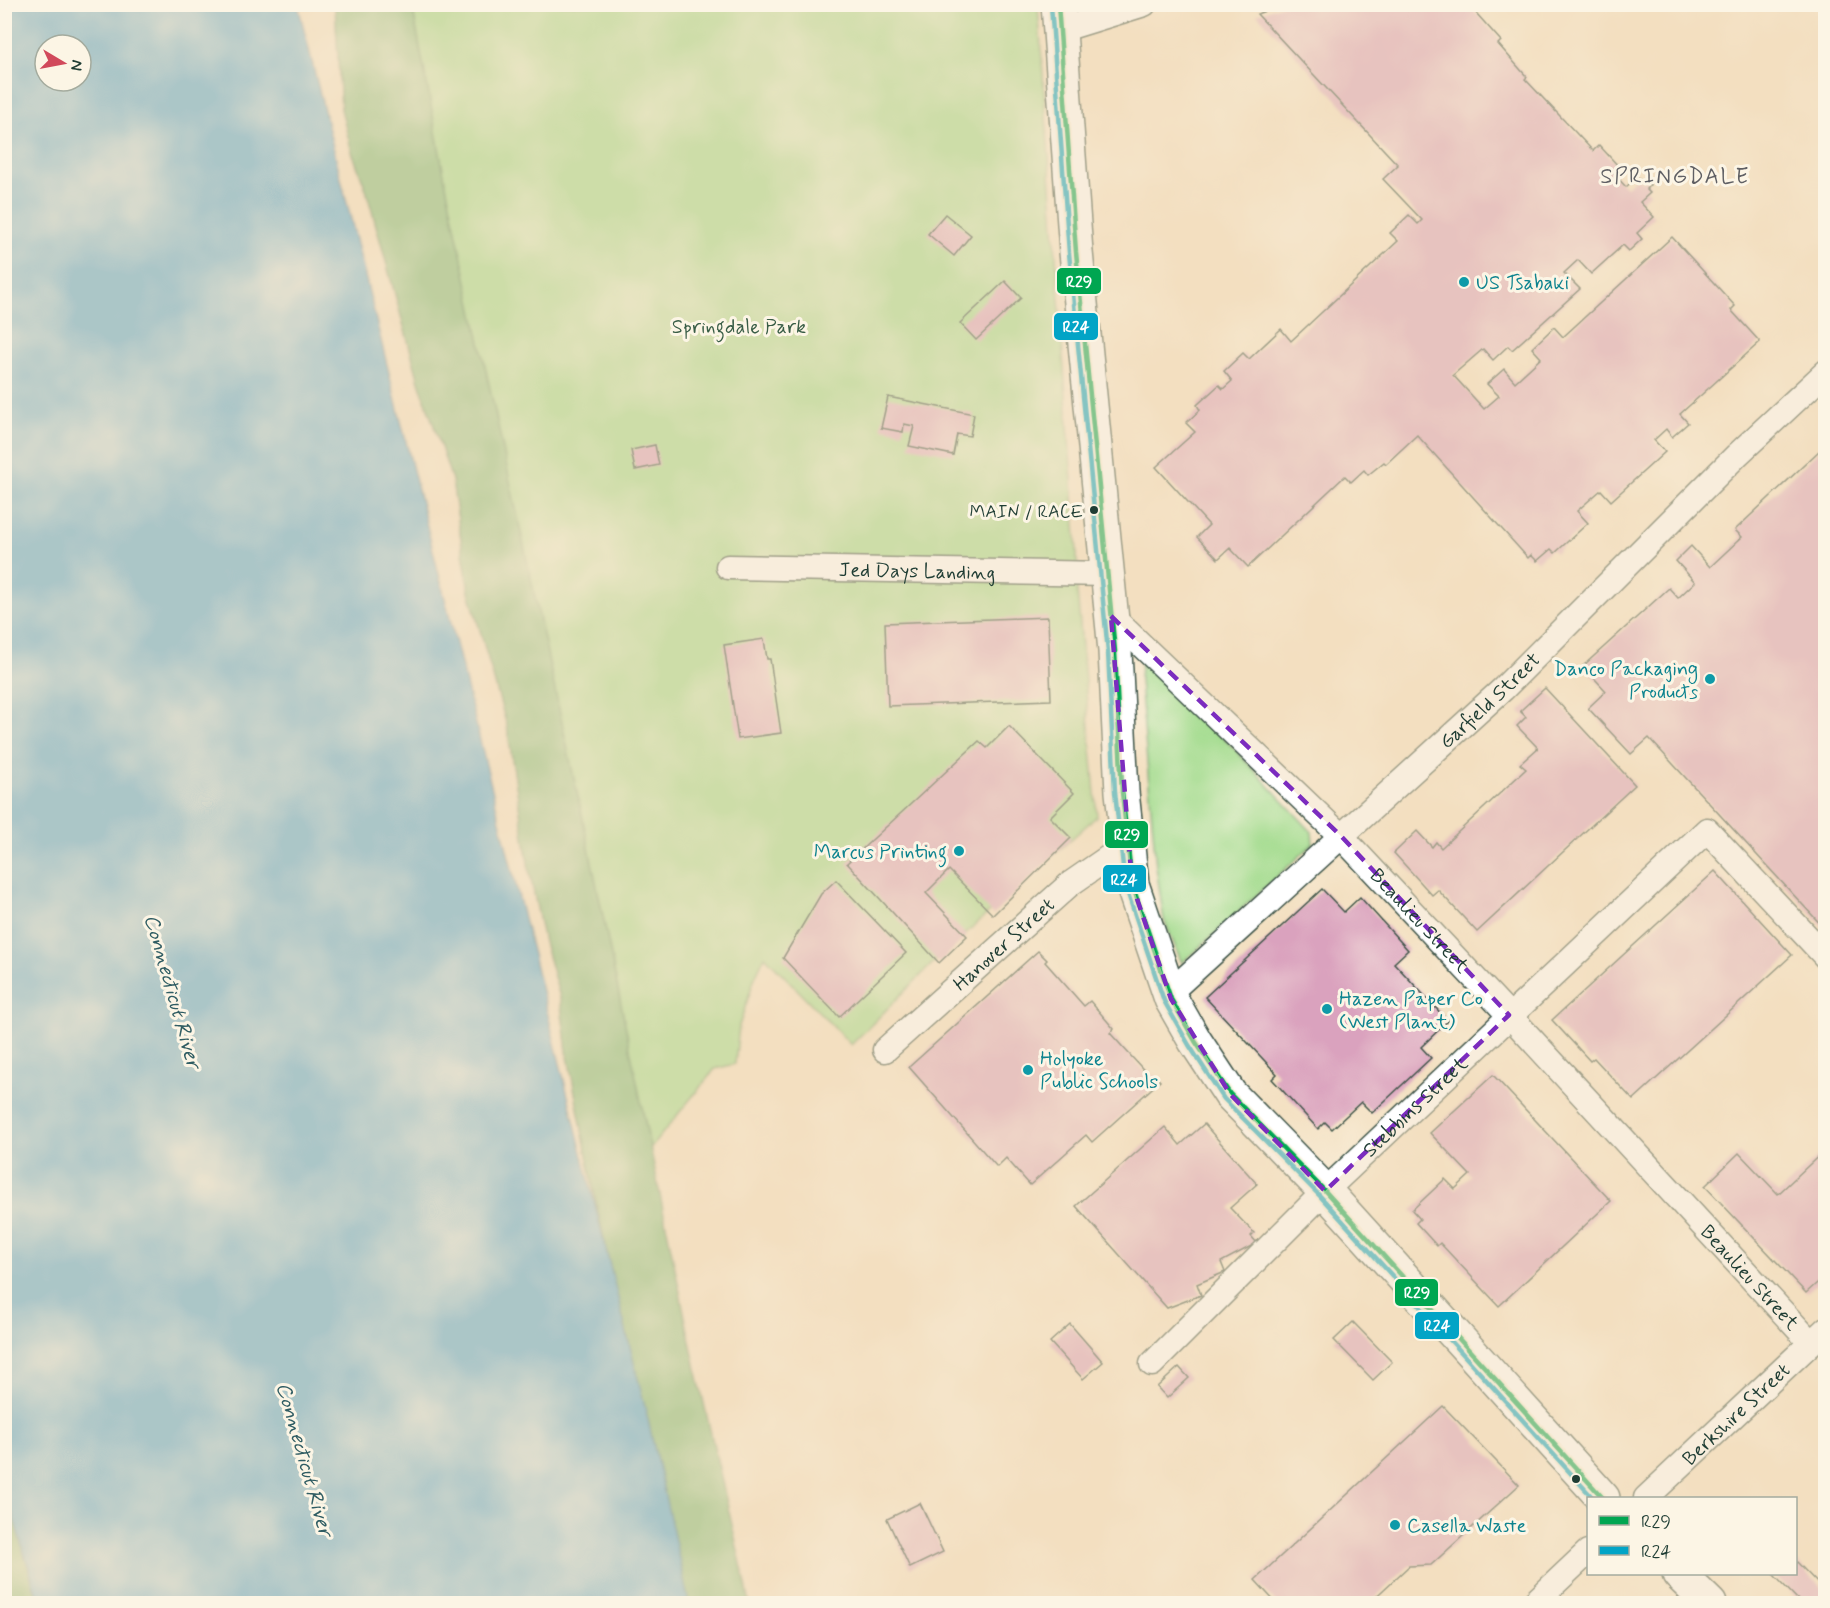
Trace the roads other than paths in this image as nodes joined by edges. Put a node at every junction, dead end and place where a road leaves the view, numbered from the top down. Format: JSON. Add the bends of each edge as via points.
{"nodes":[{"id":1,"x":1144,"y":4,"type":"edge"},
{"id":2,"x":1059,"y":17,"type":"edge"},
{"id":3,"x":1826,"y":372,"type":"edge"},
{"id":4,"x":728,"y":567,"type":"dead end"},
{"id":5,"x":1108,"y":574,"type":"junction"},
{"id":6,"x":1111,"y":616,"type":"junction"},
{"id":7,"x":1341,"y":836,"type":"junction"},
{"id":8,"x":1128,"y":844,"type":"junction"},
{"id":9,"x":1826,"y":957,"type":"edge"},
{"id":10,"x":1169,"y":993,"type":"junction"},
{"id":11,"x":1509,"y":1015,"type":"junction"},
{"id":12,"x":885,"y":1050,"type":"dead end"},
{"id":13,"x":1325,"y":1191,"type":"junction"},
{"id":14,"x":1818,"y":1336,"type":"edge"},
{"id":15,"x":1152,"y":1364,"type":"dead end"},
{"id":16,"x":1602,"y":1497,"type":"edge"},
{"id":17,"x":1647,"y":1497,"type":"edge"},
{"id":18,"x":1587,"y":1553,"type":"edge"},
{"id":19,"x":1667,"y":1575,"type":"edge"},
{"id":20,"x":1680,"y":1575,"type":"edge"},
{"id":21,"x":1533,"y":1604,"type":"edge"},
{"id":22,"x":1691,"y":1604,"type":"edge"},
{"id":23,"x":1710,"y":1604,"type":"edge"}],
"edges":[{"from":1,"to":2,"type":"street"},
{"from":2,"to":5,"type":"main road","via":[[1076,252]]},
{"from":3,"to":7,"type":"street","name":"Garfield Street","via":[[1503,689]]},
{"from":4,"to":5,"type":"street","name":"Jed Days Landing"},
{"from":5,"to":6,"type":"main road"},
{"from":6,"to":7,"type":"street","name":"Beaulieu Street"},
{"from":6,"to":8,"type":"main road"},
{"from":7,"to":10,"type":"street","name":"Garfield Street"},
{"from":7,"to":11,"type":"street","name":"Beaulieu Street"},
{"from":8,"to":10,"type":"main road","via":[[1132,884]]},
{"from":8,"to":12,"type":"street","name":"Hanover Street","via":[[1070,884]]},
{"from":9,"to":11,"type":"street","name":"Stebbins Street","via":[[1707,830]]},
{"from":10,"to":13,"type":"main road","via":[[1230,1094]]},
{"from":11,"to":13,"type":"street","name":"Stebbins Street"},
{"from":11,"to":14,"type":"street","name":"Beaulieu Street"},
{"from":13,"to":15,"type":"street","name":"Stebbins Street"},
{"from":13,"to":16,"type":"main road"},
{"from":14,"to":17,"type":"street","name":"Berkshire Street"},
{"from":18,"to":21,"type":"street"},
{"from":19,"to":22,"type":"main road"},
{"from":20,"to":23,"type":"main road"}]}
